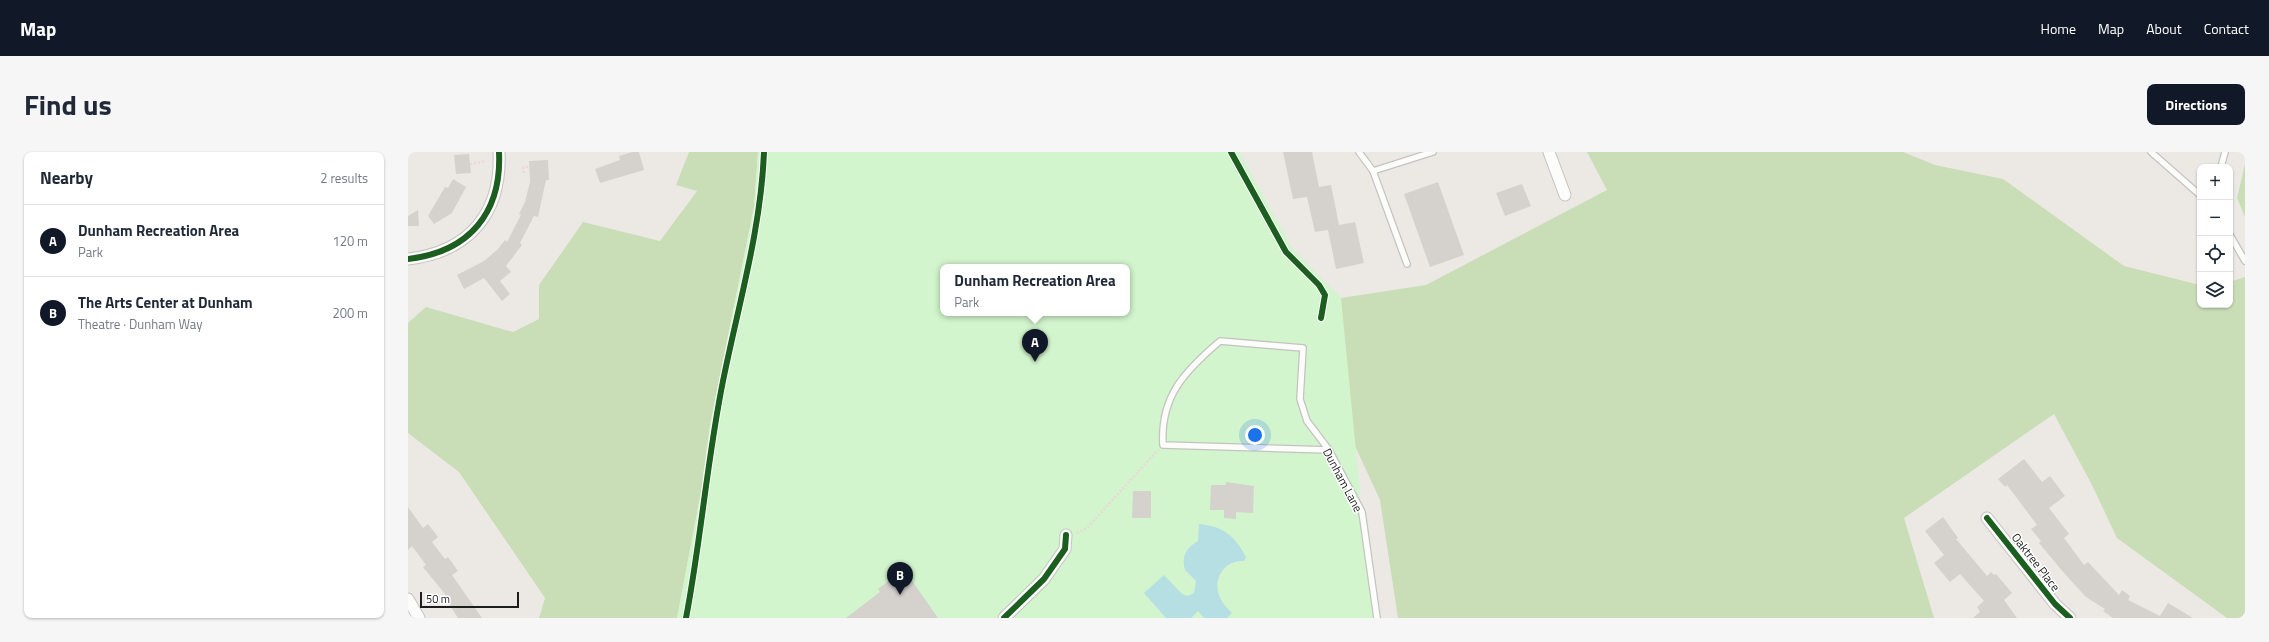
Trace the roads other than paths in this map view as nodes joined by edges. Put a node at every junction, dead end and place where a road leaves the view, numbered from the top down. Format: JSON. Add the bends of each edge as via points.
{"nodes":[{"id":1,"x":499,"y":152,"type":"edge"},
{"id":2,"x":1359,"y":152,"type":"edge"},
{"id":3,"x":1434,"y":152,"type":"edge"},
{"id":4,"x":1549,"y":152,"type":"edge"},
{"id":5,"x":2151,"y":152,"type":"edge"},
{"id":6,"x":2224,"y":152,"type":"edge"},
{"id":7,"x":2222,"y":164,"type":"edge"},
{"id":8,"x":1373,"y":172,"type":"junction"},
{"id":9,"x":2197,"y":192,"type":"edge"},
{"id":10,"x":1565,"y":195,"type":"dead end"},
{"id":11,"x":2231,"y":236,"type":"edge"},
{"id":12,"x":408,"y":259,"type":"edge"},
{"id":13,"x":2245,"y":261,"type":"edge"},
{"id":14,"x":1407,"y":264,"type":"dead end"},
{"id":15,"x":1329,"y":450,"type":"junction"},
{"id":16,"x":1987,"y":518,"type":"dead end"},
{"id":17,"x":1066,"y":534,"type":"road end"},
{"id":18,"x":408,"y":599,"type":"edge"},
{"id":19,"x":414,"y":614,"type":"edge"},
{"id":20,"x":1004,"y":618,"type":"edge"},
{"id":21,"x":1377,"y":618,"type":"edge"},
{"id":22,"x":2070,"y":618,"type":"edge"}],
"edges":[{"from":1,"to":12,"type":"street","via":[[498,184],[487,214],[479,224],[456,244],[440,252]]},
{"from":2,"to":8,"type":"lane"},
{"from":3,"to":8,"type":"lane"},
{"from":4,"to":10,"type":"street"},
{"from":5,"to":9,"type":"lane"},
{"from":6,"to":7,"type":"lane"},
{"from":8,"to":14,"type":"lane"},
{"from":11,"to":13,"type":"lane"},
{"from":15,"to":15,"type":"lane","name":"Dunham Lane","via":[[1307,421],[1300,399],[1302,348],[1220,341],[1196,361],[1171,395],[1162,424],[1163,445]]},
{"from":15,"to":21,"type":"lane","name":"Dunham Lane","via":[[1362,512]]},
{"from":16,"to":22,"type":"street","name":"Oaktree Place","via":[[2055,604]]},
{"from":17,"to":20,"type":"street","via":[[1065,549],[1044,579]]},
{"from":18,"to":19,"type":"street"}]}
